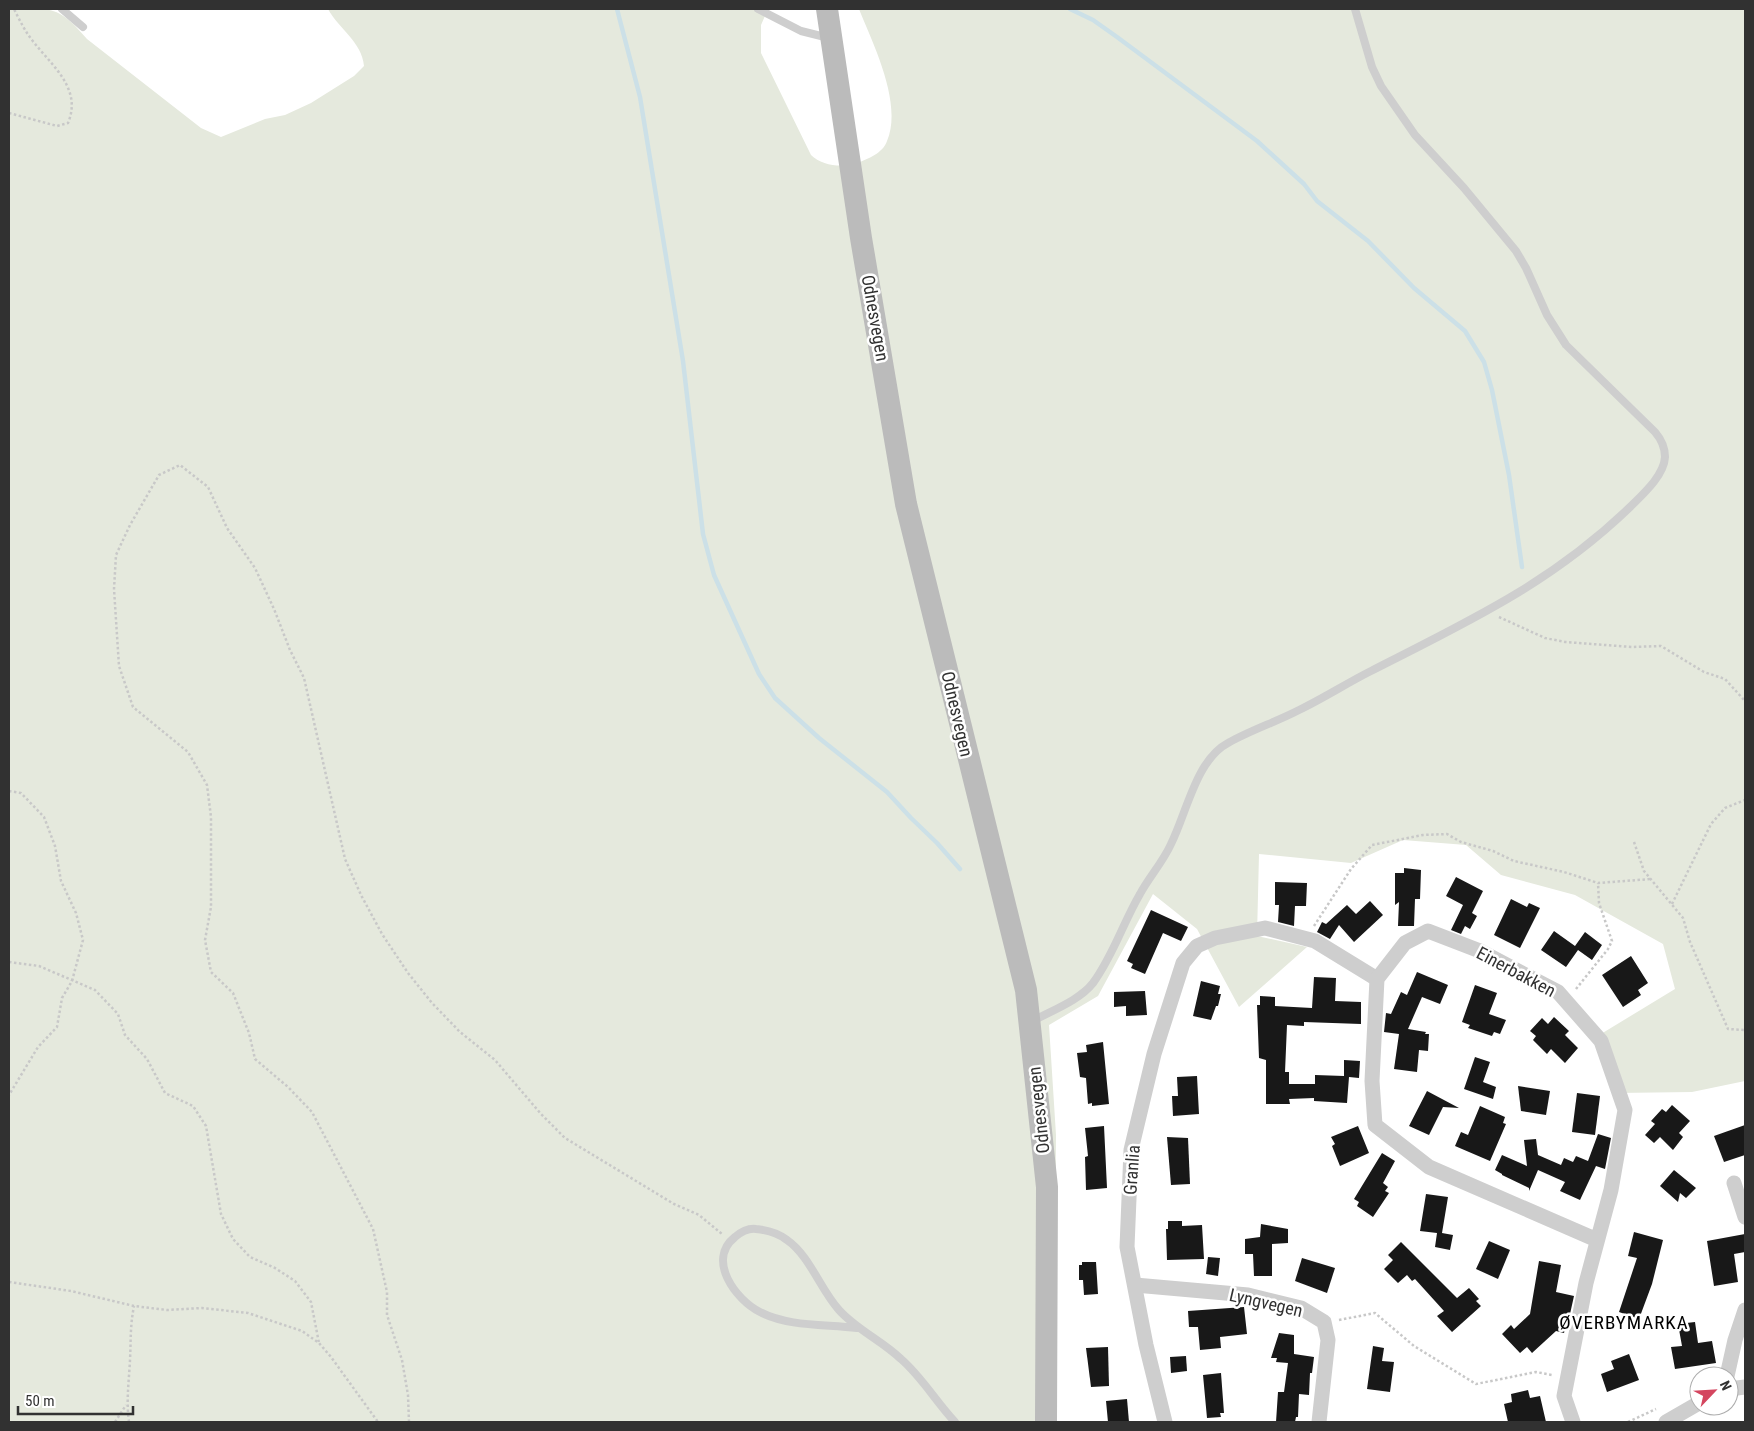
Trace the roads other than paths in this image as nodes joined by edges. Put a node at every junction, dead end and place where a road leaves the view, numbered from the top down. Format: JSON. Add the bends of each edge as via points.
{"nodes":[{"id":1,"x":62,"y":9,"type":"edge"},
{"id":2,"x":758,"y":9,"type":"edge"},
{"id":3,"x":828,"y":9,"type":"edge"},
{"id":4,"x":1355,"y":9,"type":"edge"},
{"id":5,"x":83,"y":27,"type":"dead end"},
{"id":6,"x":833,"y":39,"type":"junction"},
{"id":7,"x":1377,"y":979,"type":"junction"},
{"id":8,"x":1030,"y":1023,"type":"junction"},
{"id":9,"x":1734,"y":1183,"type":"dead end"},
{"id":10,"x":1745,"y":1217,"type":"edge"},
{"id":11,"x":1597,"y":1240,"type":"junction"},
{"id":12,"x":1135,"y":1285,"type":"junction"},
{"id":13,"x":1745,"y":1310,"type":"edge"},
{"id":14,"x":857,"y":1328,"type":"junction"},
{"id":15,"x":1730,"y":1366,"type":"edge"},
{"id":16,"x":1689,"y":1409,"type":"edge"},
{"id":17,"x":955,"y":1422,"type":"edge"},
{"id":18,"x":1046,"y":1422,"type":"edge"},
{"id":19,"x":1165,"y":1422,"type":"edge"},
{"id":20,"x":1319,"y":1422,"type":"edge"},
{"id":21,"x":1573,"y":1422,"type":"edge"},
{"id":22,"x":1666,"y":1422,"type":"edge"}],
"edges":[{"from":1,"to":5,"type":"lane"},
{"from":2,"to":6,"type":"lane","via":[[801,31]]},
{"from":3,"to":6,"type":"main road","name":"Odnesvegen"},
{"from":4,"to":8,"type":"lane","via":[[1372,68],[1381,86],[1416,135],[1516,251],[1547,315],[1566,345],[1655,432],[1664,448],[1664,464],[1638,499],[1613,523],[1576,556],[1547,576],[1489,612],[1219,749],[1203,767],[1170,847],[1140,894],[1092,984]]},
{"from":6,"to":8,"type":"main road","name":"Odnesvegen","via":[[861,238],[906,504],[1026,990]]},
{"from":7,"to":11,"type":"street","via":[[1372,1080],[1376,1125],[1429,1167]]},
{"from":7,"to":11,"type":"street","name":"Einerbakken","via":[[1405,943],[1428,931],[1480,951],[1558,992],[1601,1041],[1625,1110],[1611,1190]]},
{"from":7,"to":12,"type":"street","name":"Granlia","via":[[1315,942],[1266,928],[1215,938],[1197,946],[1183,963],[1154,1054],[1131,1150],[1128,1247]]},
{"from":8,"to":18,"type":"main road","name":"Odnesvegen","via":[[1047,1187]]},
{"from":9,"to":10,"type":"street"},
{"from":11,"to":21,"type":"street","name":"Einerbakken","via":[[1564,1396]]},
{"from":12,"to":19,"type":"street","name":"Granlia"},
{"from":12,"to":20,"type":"street","name":"Lyngvegen","via":[[1248,1295],[1301,1308],[1324,1322],[1328,1340]]},
{"from":13,"to":15,"type":"street"},
{"from":14,"to":14,"type":"lane","via":[[838,1309],[788,1240],[773,1232],[753,1228],[730,1240],[724,1267],[733,1290],[742,1301],[761,1313],[786,1321]]},
{"from":14,"to":17,"type":"lane","via":[[902,1359]]},
{"from":16,"to":22,"type":"street"}]}
